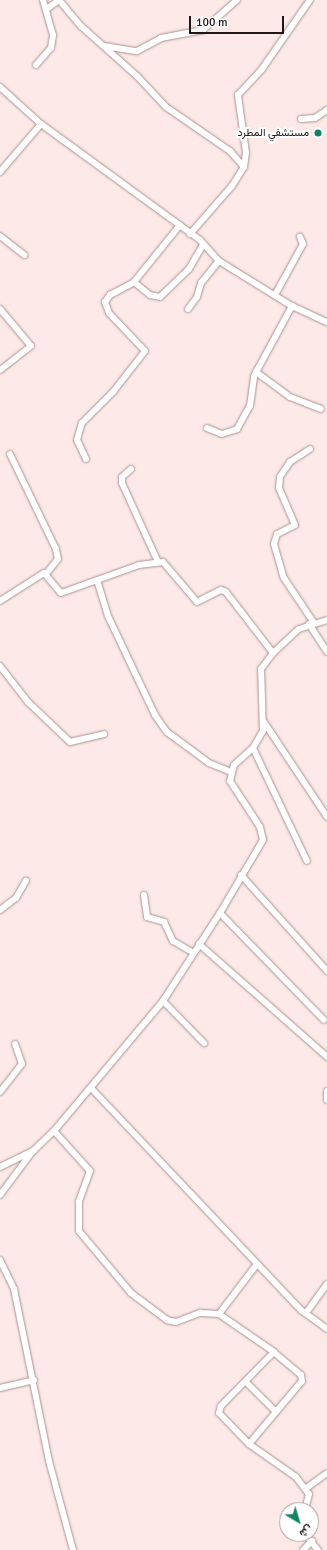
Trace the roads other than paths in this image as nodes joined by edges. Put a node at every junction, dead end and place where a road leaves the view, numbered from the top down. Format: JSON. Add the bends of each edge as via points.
{"nodes":[{"id":1,"x":43,"y":0,"type":"edge"},
{"id":2,"x":237,"y":0,"type":"edge"},
{"id":3,"x":310,"y":0,"type":"edge"},
{"id":4,"x":48,"y":8,"type":"junction"},
{"id":5,"x":104,"y":46,"type":"junction"},
{"id":6,"x":36,"y":65,"type":"dead end"},
{"id":7,"x":0,"y":87,"type":"edge"},
{"id":8,"x":327,"y":110,"type":"edge"},
{"id":9,"x":302,"y":118,"type":"dead end"},
{"id":10,"x":41,"y":124,"type":"junction"},
{"id":11,"x":244,"y":167,"type":"junction"},
{"id":12,"x":0,"y":172,"type":"edge"},
{"id":13,"x":180,"y":225,"type":"junction"},
{"id":14,"x":190,"y":234,"type":"junction"},
{"id":15,"x":0,"y":236,"type":"edge"},
{"id":16,"x":300,"y":237,"type":"dead end"},
{"id":17,"x":203,"y":245,"type":"junction"},
{"id":18,"x":24,"y":255,"type":"dead end"},
{"id":19,"x":219,"y":261,"type":"junction"},
{"id":20,"x":134,"y":282,"type":"junction"},
{"id":21,"x":275,"y":295,"type":"junction"},
{"id":22,"x":292,"y":306,"type":"junction"},
{"id":23,"x":0,"y":309,"type":"edge"},
{"id":24,"x":188,"y":309,"type":"dead end"},
{"id":25,"x":327,"y":322,"type":"edge"},
{"id":26,"x":0,"y":370,"type":"edge"},
{"id":27,"x":256,"y":372,"type":"junction"},
{"id":28,"x":321,"y":409,"type":"dead end"},
{"id":29,"x":207,"y":428,"type":"dead end"},
{"id":30,"x":310,"y":449,"type":"dead end"},
{"id":31,"x":10,"y":454,"type":"dead end"},
{"id":32,"x":86,"y":459,"type":"dead end"},
{"id":33,"x":131,"y":469,"type":"dead end"},
{"id":34,"x":158,"y":562,"type":"junction"},
{"id":35,"x":46,"y":574,"type":"junction"},
{"id":36,"x":97,"y":580,"type":"junction"},
{"id":37,"x":0,"y":601,"type":"edge"},
{"id":38,"x":327,"y":620,"type":"edge"},
{"id":39,"x":311,"y":623,"type":"junction"},
{"id":40,"x":327,"y":652,"type":"edge"},
{"id":41,"x":273,"y":653,"type":"junction"},
{"id":42,"x":0,"y":666,"type":"edge"},
{"id":43,"x":264,"y":722,"type":"junction"},
{"id":44,"x":104,"y":734,"type":"dead end"},
{"id":45,"x":253,"y":748,"type":"junction"},
{"id":46,"x":231,"y":772,"type":"junction"},
{"id":47,"x":327,"y":817,"type":"edge"},
{"id":48,"x":307,"y":862,"type":"dead end"},
{"id":49,"x":242,"y":875,"type":"junction"},
{"id":50,"x":26,"y":881,"type":"dead end"},
{"id":51,"x":144,"y":896,"type":"dead end"},
{"id":52,"x":0,"y":910,"type":"edge"},
{"id":53,"x":220,"y":913,"type":"junction"},
{"id":54,"x":199,"y":944,"type":"junction"},
{"id":55,"x":194,"y":953,"type":"junction"},
{"id":56,"x":327,"y":971,"type":"edge"},
{"id":57,"x":163,"y":1001,"type":"junction"},
{"id":58,"x":324,"y":1020,"type":"dead end"},
{"id":59,"x":204,"y":1043,"type":"dead end"},
{"id":60,"x":15,"y":1044,"type":"dead end"},
{"id":61,"x":327,"y":1057,"type":"edge"},
{"id":62,"x":91,"y":1088,"type":"junction"},
{"id":63,"x":0,"y":1092,"type":"edge"},
{"id":64,"x":327,"y":1092,"type":"edge"},
{"id":65,"x":327,"y":1100,"type":"edge"},
{"id":66,"x":54,"y":1131,"type":"junction"},
{"id":67,"x":33,"y":1151,"type":"junction"},
{"id":68,"x":0,"y":1167,"type":"edge"},
{"id":69,"x":0,"y":1195,"type":"edge"},
{"id":70,"x":0,"y":1260,"type":"edge"},
{"id":71,"x":257,"y":1264,"type":"junction"},
{"id":72,"x":327,"y":1284,"type":"edge"},
{"id":73,"x":306,"y":1312,"type":"junction"},
{"id":74,"x":219,"y":1314,"type":"junction"},
{"id":75,"x":327,"y":1329,"type":"edge"},
{"id":76,"x":274,"y":1352,"type":"junction"},
{"id":77,"x":34,"y":1380,"type":"junction"},
{"id":78,"x":246,"y":1382,"type":"junction"},
{"id":79,"x":0,"y":1388,"type":"edge"},
{"id":80,"x":275,"y":1411,"type":"junction"},
{"id":81,"x":249,"y":1444,"type":"junction"},
{"id":82,"x":327,"y":1473,"type":"edge"},
{"id":83,"x":305,"y":1488,"type":"junction"},
{"id":84,"x":309,"y":1502,"type":"edge"},
{"id":85,"x":311,"y":1542,"type":"edge"},
{"id":86,"x":73,"y":1550,"type":"edge"},
{"id":87,"x":303,"y":1550,"type":"edge"}],
"edges":[{"from":1,"to":4,"type":"street"},
{"from":2,"to":5,"type":"street","via":[[204,30],[162,38],[137,51]]},
{"from":3,"to":11,"type":"street","via":[[262,69],[238,95],[246,153]]},
{"from":4,"to":5,"type":"street","via":[[59,0],[82,27]]},
{"from":4,"to":6,"type":"street","via":[[53,35],[51,48]]},
{"from":5,"to":11,"type":"street","via":[[166,107],[230,151]]},
{"from":7,"to":10,"type":"street"},
{"from":8,"to":9,"type":"street","via":[[315,118]]},
{"from":10,"to":12,"type":"street"},
{"from":10,"to":13,"type":"street"},
{"from":11,"to":14,"type":"street","via":[[232,186]]},
{"from":13,"to":14,"type":"street"},
{"from":13,"to":20,"type":"street"},
{"from":14,"to":17,"type":"street"},
{"from":15,"to":18,"type":"street"},
{"from":16,"to":21,"type":"street","via":[[303,244]]},
{"from":17,"to":19,"type":"street"},
{"from":17,"to":20,"type":"street","via":[[189,269],[160,297],[150,295]]},
{"from":19,"to":21,"type":"street"},
{"from":19,"to":24,"type":"street","via":[[201,283],[198,298]]},
{"from":20,"to":32,"type":"street","via":[[110,295],[104,306],[145,351],[113,392],[82,423],[77,440]]},
{"from":21,"to":22,"type":"street"},
{"from":22,"to":25,"type":"street"},
{"from":22,"to":27,"type":"street"},
{"from":23,"to":26,"type":"street","via":[[31,346]]},
{"from":27,"to":28,"type":"street","via":[[290,397]]},
{"from":27,"to":29,"type":"street","via":[[250,406],[237,429],[222,434]]},
{"from":30,"to":39,"type":"street","via":[[290,462],[280,477],[279,488],[295,525],[277,534],[274,544],[284,578]]},
{"from":31,"to":35,"type":"street","via":[[56,549],[58,559]]},
{"from":33,"to":34,"type":"street","via":[[122,477],[122,483]]},
{"from":34,"to":36,"type":"street"},
{"from":34,"to":41,"type":"street","via":[[167,563],[197,602],[221,590],[226,592]]},
{"from":35,"to":36,"type":"street","via":[[61,593]]},
{"from":35,"to":37,"type":"street","via":[[34,576]]},
{"from":36,"to":46,"type":"street","via":[[108,616],[167,732],[209,763]]},
{"from":38,"to":39,"type":"street"},
{"from":39,"to":40,"type":"street"},
{"from":39,"to":41,"type":"street"},
{"from":41,"to":43,"type":"street","via":[[260,675]]},
{"from":42,"to":44,"type":"street","via":[[28,702],[70,742]]},
{"from":43,"to":45,"type":"street"},
{"from":43,"to":47,"type":"street"},
{"from":45,"to":46,"type":"street"},
{"from":45,"to":48,"type":"street"},
{"from":46,"to":49,"type":"street","via":[[234,790],[263,834],[263,840]]},
{"from":49,"to":53,"type":"street"},
{"from":49,"to":56,"type":"street"},
{"from":50,"to":52,"type":"street","via":[[16,898]]},
{"from":51,"to":55,"type":"street","via":[[147,917],[164,922],[173,941]]},
{"from":53,"to":54,"type":"street"},
{"from":53,"to":58,"type":"street"},
{"from":54,"to":55,"type":"street"},
{"from":54,"to":61,"type":"street"},
{"from":55,"to":57,"type":"street"},
{"from":57,"to":59,"type":"street"},
{"from":57,"to":62,"type":"street"},
{"from":60,"to":63,"type":"street","via":[[22,1064]]},
{"from":62,"to":66,"type":"street"},
{"from":62,"to":71,"type":"street"},
{"from":64,"to":65,"type":"street"},
{"from":66,"to":67,"type":"street"},
{"from":66,"to":74,"type":"street","via":[[90,1171],[79,1202],[79,1231],[126,1288],[167,1320],[176,1322],[200,1313]]},
{"from":67,"to":68,"type":"street"},
{"from":67,"to":69,"type":"street"},
{"from":70,"to":77,"type":"street","via":[[14,1289]]},
{"from":71,"to":73,"type":"street"},
{"from":71,"to":74,"type":"street"},
{"from":72,"to":73,"type":"street"},
{"from":73,"to":75,"type":"street"},
{"from":74,"to":76,"type":"street"},
{"from":76,"to":78,"type":"street"},
{"from":76,"to":80,"type":"street","via":[[303,1378]]},
{"from":77,"to":79,"type":"street"},
{"from":77,"to":86,"type":"street","via":[[50,1461]]},
{"from":78,"to":80,"type":"street"},
{"from":78,"to":81,"type":"street","via":[[221,1406],[219,1413]]},
{"from":80,"to":81,"type":"street"},
{"from":81,"to":83,"type":"street","via":[[279,1462]]},
{"from":82,"to":83,"type":"street"},
{"from":83,"to":84,"type":"street"},
{"from":85,"to":87,"type":"street"}]}
